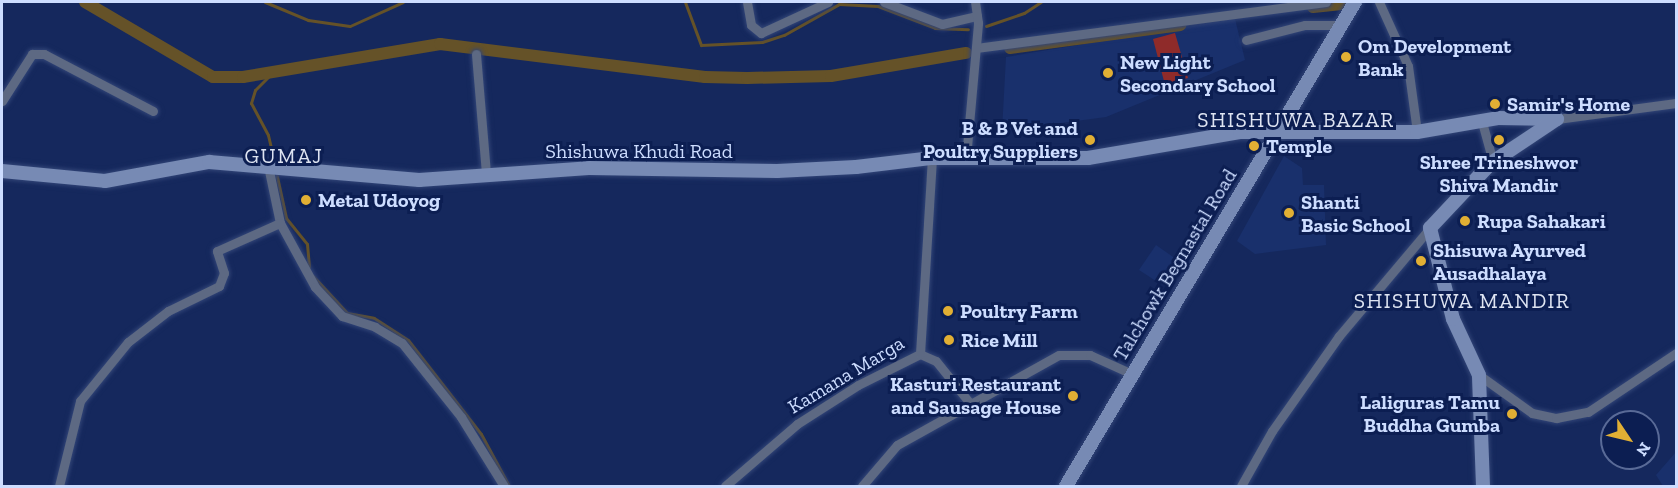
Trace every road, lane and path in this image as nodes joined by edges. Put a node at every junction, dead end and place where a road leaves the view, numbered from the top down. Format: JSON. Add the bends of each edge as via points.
{"nodes":[{"id":1,"x":747,"y":2,"type":"edge"},
{"id":2,"x":828,"y":2,"type":"edge"},
{"id":3,"x":884,"y":2,"type":"edge"},
{"id":4,"x":975,"y":2,"type":"edge"},
{"id":5,"x":1326,"y":2,"type":"edge"},
{"id":6,"x":1357,"y":2,"type":"edge"},
{"id":7,"x":1379,"y":2,"type":"edge"},
{"id":8,"x":977,"y":16,"type":"junction"},
{"id":9,"x":1342,"y":25,"type":"junction"},
{"id":10,"x":1246,"y":40,"type":"dead end"},
{"id":11,"x":976,"y":48,"type":"junction"},
{"id":12,"x":476,"y":54,"type":"dead end"},
{"id":13,"x":2,"y":101,"type":"edge"},
{"id":14,"x":1677,"y":103,"type":"edge"},
{"id":15,"x":153,"y":111,"type":"dead end"},
{"id":16,"x":1557,"y":119,"type":"junction"},
{"id":17,"x":1482,"y":122,"type":"junction"},
{"id":18,"x":1417,"y":132,"type":"junction"},
{"id":19,"x":1278,"y":133,"type":"junction"},
{"id":20,"x":932,"y":158,"type":"junction"},
{"id":21,"x":966,"y":158,"type":"junction"},
{"id":22,"x":1493,"y":162,"type":"junction"},
{"id":23,"x":268,"y":166,"type":"junction"},
{"id":24,"x":2,"y":171,"type":"edge"},
{"id":25,"x":486,"y":173,"type":"junction"},
{"id":26,"x":280,"y":223,"type":"junction"},
{"id":27,"x":1430,"y":228,"type":"junction"},
{"id":28,"x":1677,"y":353,"type":"edge"},
{"id":29,"x":920,"y":354,"type":"junction"},
{"id":30,"x":1132,"y":374,"type":"junction"},
{"id":31,"x":1479,"y":375,"type":"junction"},
{"id":32,"x":969,"y":402,"type":"junction"},
{"id":33,"x":500,"y":484,"type":"edge"},
{"id":34,"x":58,"y":486,"type":"edge"},
{"id":35,"x":725,"y":486,"type":"edge"},
{"id":36,"x":862,"y":486,"type":"edge"},
{"id":37,"x":1066,"y":486,"type":"edge"},
{"id":38,"x":1241,"y":486,"type":"edge"},
{"id":39,"x":1482,"y":486,"type":"edge"}],
"edges":[{"from":1,"to":2,"type":"street","via":[[751,25],[761,33]]},
{"from":3,"to":8,"type":"street","via":[[942,24]]},
{"from":4,"to":8,"type":"street"},
{"from":5,"to":11,"type":"street"},
{"from":6,"to":9,"type":"main road","name":"Talchowk Begnastal Road"},
{"from":7,"to":18,"type":"street","via":[[1408,66]]},
{"from":8,"to":11,"type":"street"},
{"from":9,"to":10,"type":"street","via":[[1305,25]]},
{"from":9,"to":19,"type":"main road","name":"Talchowk Begnastal Road"},
{"from":11,"to":21,"type":"street"},
{"from":12,"to":25,"type":"street"},
{"from":13,"to":15,"type":"street","via":[[32,54],[44,54]]},
{"from":14,"to":16,"type":"street"},
{"from":16,"to":17,"type":"main road","name":"Shishuwa Khudi Road"},
{"from":16,"to":22,"type":"main road"},
{"from":17,"to":18,"type":"main road","name":"Shishuwa Khudi Road"},
{"from":17,"to":22,"type":"street"},
{"from":18,"to":19,"type":"main road","name":"Shishuwa Khudi Road"},
{"from":19,"to":21,"type":"main road","name":"Shishuwa Khudi Road","via":[[1240,132],[1088,158]]},
{"from":19,"to":30,"type":"main road","name":"Talchowk Begnastal Road"},
{"from":20,"to":21,"type":"main road","name":"Shishuwa Khudi Road"},
{"from":20,"to":25,"type":"main road","name":"Shishuwa Khudi Road","via":[[856,168],[777,171],[590,168]]},
{"from":20,"to":29,"type":"street","name":"Kamana Marga"},
{"from":22,"to":27,"type":"main road"},
{"from":23,"to":24,"type":"main road","name":"Shishuwa Khudi Road","via":[[209,162],[105,181]]},
{"from":23,"to":25,"type":"main road","name":"Shishuwa Khudi Road","via":[[419,180]]},
{"from":23,"to":26,"type":"street"},
{"from":26,"to":33,"type":"street","via":[[306,274],[334,308],[354,322],[393,336],[431,375],[482,446]]},
{"from":26,"to":34,"type":"street","via":[[217,251],[224,273],[219,286],[168,311],[128,342],[80,401]]},
{"from":27,"to":31,"type":"main road","via":[[1453,320]]},
{"from":27,"to":38,"type":"street","via":[[1339,336],[1272,431]]},
{"from":28,"to":31,"type":"street","via":[[1588,412],[1556,418],[1532,412]]},
{"from":29,"to":32,"type":"street","via":[[936,361]]},
{"from":29,"to":35,"type":"street","name":"Kamana Marga","via":[[858,385],[797,424]]},
{"from":30,"to":32,"type":"street","via":[[1090,356],[1059,355]]},
{"from":30,"to":37,"type":"main road","name":"Talchowk Begnastal Road"},
{"from":31,"to":39,"type":"main road"},
{"from":32,"to":36,"type":"street","via":[[897,445]]}]}
